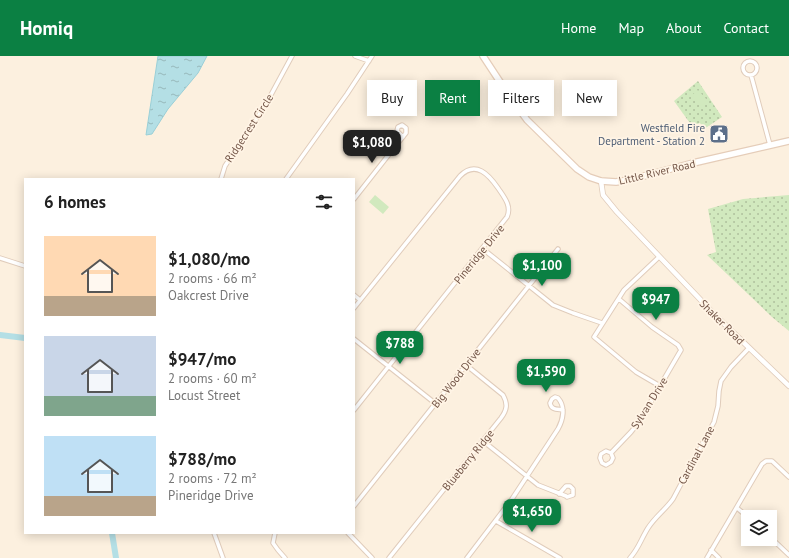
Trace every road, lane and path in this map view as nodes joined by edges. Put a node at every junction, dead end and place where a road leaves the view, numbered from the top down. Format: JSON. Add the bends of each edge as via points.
{"nodes":[{"id":1,"x":292,"y":56,"type":"edge"},
{"id":2,"x":355,"y":56,"type":"edge"},
{"id":3,"x":372,"y":56,"type":"edge"},
{"id":4,"x":483,"y":56,"type":"edge"},
{"id":5,"x":369,"y":61,"type":"junction"},
{"id":6,"x":751,"y":75,"type":"junction"},
{"id":7,"x":403,"y":137,"type":"dead end"},
{"id":8,"x":789,"y":142,"type":"edge"},
{"id":9,"x":770,"y":145,"type":"junction"},
{"id":10,"x":220,"y":178,"type":"edge"},
{"id":11,"x":287,"y":178,"type":"edge"},
{"id":12,"x":601,"y":181,"type":"junction"},
{"id":13,"x":355,"y":198,"type":"edge"},
{"id":14,"x":483,"y":249,"type":"junction"},
{"id":15,"x":558,"y":250,"type":"dead end"},
{"id":16,"x":659,"y":257,"type":"junction"},
{"id":17,"x":0,"y":258,"type":"edge"},
{"id":18,"x":24,"y":266,"type":"edge"},
{"id":19,"x":529,"y":286,"type":"junction"},
{"id":20,"x":355,"y":296,"type":"edge"},
{"id":21,"x":619,"y":298,"type":"junction"},
{"id":22,"x":360,"y":300,"type":"junction"},
{"id":23,"x":355,"y":307,"type":"edge"},
{"id":24,"x":602,"y":323,"type":"junction"},
{"id":25,"x":355,"y":340,"type":"edge"},
{"id":26,"x":749,"y":348,"type":"junction"},
{"id":27,"x":466,"y":365,"type":"junction"},
{"id":28,"x":389,"y":366,"type":"junction"},
{"id":29,"x":660,"y":386,"type":"junction"},
{"id":30,"x":789,"y":386,"type":"edge"},
{"id":31,"x":436,"y":404,"type":"junction"},
{"id":32,"x":355,"y":409,"type":"edge"},
{"id":33,"x":563,"y":410,"type":"dead end"},
{"id":34,"x":483,"y":441,"type":"junction"},
{"id":35,"x":611,"y":453,"type":"dead end"},
{"id":36,"x":527,"y":477,"type":"junction"},
{"id":37,"x":789,"y":477,"type":"edge"},
{"id":38,"x":559,"y":494,"type":"dead end"},
{"id":39,"x":355,"y":505,"type":"edge"},
{"id":40,"x":737,"y":508,"type":"junction"},
{"id":41,"x":741,"y":511,"type":"edge"},
{"id":42,"x":496,"y":521,"type":"junction"},
{"id":43,"x":214,"y":534,"type":"edge"},
{"id":44,"x":275,"y":534,"type":"edge"},
{"id":45,"x":349,"y":534,"type":"edge"},
{"id":46,"x":777,"y":544,"type":"edge"},
{"id":47,"x":711,"y":550,"type":"junction"},
{"id":48,"x":789,"y":555,"type":"edge"},
{"id":49,"x":223,"y":558,"type":"edge"},
{"id":50,"x":285,"y":558,"type":"edge"},
{"id":51,"x":372,"y":558,"type":"edge"},
{"id":52,"x":389,"y":558,"type":"edge"},
{"id":53,"x":467,"y":558,"type":"edge"},
{"id":54,"x":560,"y":558,"type":"edge"},
{"id":55,"x":630,"y":558,"type":"edge"},
{"id":56,"x":707,"y":558,"type":"edge"},
{"id":57,"x":719,"y":558,"type":"edge"}],
"edges":[{"from":1,"to":10,"type":"street","name":"Ridgecrest Circle","via":[[266,104],[225,166]]},
{"from":2,"to":5,"type":"street"},
{"from":3,"to":5,"type":"street"},
{"from":4,"to":12,"type":"main road","name":"Little River Road","via":[[527,120],[577,170]]},
{"from":5,"to":11,"type":"street"},
{"from":6,"to":6,"type":"street","via":[[747,75],[742,69],[748,60],[755,63],[757,68]]},
{"from":6,"to":9,"type":"street"},
{"from":7,"to":13,"type":"street"},
{"from":8,"to":9,"type":"main road","name":"Little River Road"},
{"from":9,"to":12,"type":"main road","name":"Little River Road","via":[[629,180]]},
{"from":12,"to":16,"type":"street","name":"Shaker Road","via":[[604,197]]},
{"from":14,"to":19,"type":"street"},
{"from":14,"to":22,"type":"street","name":"Pineridge Drive","via":[[505,222],[509,208],[488,175],[480,170],[470,170],[460,176]]},
{"from":14,"to":28,"type":"street","name":"Pineridge Drive"},
{"from":15,"to":19,"type":"street","name":"Big Wood Drive"},
{"from":16,"to":21,"type":"street","via":[[624,290]]},
{"from":16,"to":26,"type":"street","name":"Shaker Road"},
{"from":17,"to":18,"type":"street"},
{"from":19,"to":24,"type":"street","via":[[553,305]]},
{"from":19,"to":27,"type":"street","name":"Big Wood Drive"},
{"from":20,"to":22,"type":"street"},
{"from":21,"to":24,"type":"street"},
{"from":21,"to":29,"type":"street","name":"Sylvan Drive","via":[[681,350]]},
{"from":22,"to":23,"type":"street","name":"Pineridge Drive"},
{"from":24,"to":29,"type":"street","via":[[594,337],[636,372]]},
{"from":25,"to":28,"type":"street"},
{"from":26,"to":30,"type":"street","name":"Shaker Road"},
{"from":26,"to":55,"type":"street","name":"Cardinal Lane","via":[[721,381],[714,422],[673,499],[648,527],[637,550]]},
{"from":27,"to":31,"type":"street","name":"Big Wood Drive"},
{"from":27,"to":34,"type":"street","name":"Blueberry Ridge","via":[[500,392],[506,402],[504,414]]},
{"from":28,"to":31,"type":"street"},
{"from":28,"to":32,"type":"street","name":"Pineridge Drive"},
{"from":29,"to":35,"type":"street","name":"Sylvan Drive","via":[[636,425]]},
{"from":31,"to":39,"type":"street","name":"Big Wood Drive"},
{"from":33,"to":36,"type":"street","via":[[558,429]]},
{"from":34,"to":36,"type":"street"},
{"from":34,"to":52,"type":"street","name":"Blueberry Ridge"},
{"from":36,"to":38,"type":"street"},
{"from":36,"to":42,"type":"street"},
{"from":37,"to":40,"type":"street","via":[[772,461],[766,461]]},
{"from":40,"to":41,"type":"street"},
{"from":40,"to":47,"type":"street"},
{"from":42,"to":53,"type":"street"},
{"from":42,"to":54,"type":"street"},
{"from":43,"to":49,"type":"street"},
{"from":44,"to":50,"type":"street","via":[[273,543]]},
{"from":45,"to":51,"type":"street"},
{"from":46,"to":48,"type":"street"},
{"from":47,"to":56,"type":"street"},
{"from":47,"to":57,"type":"street"}]}
